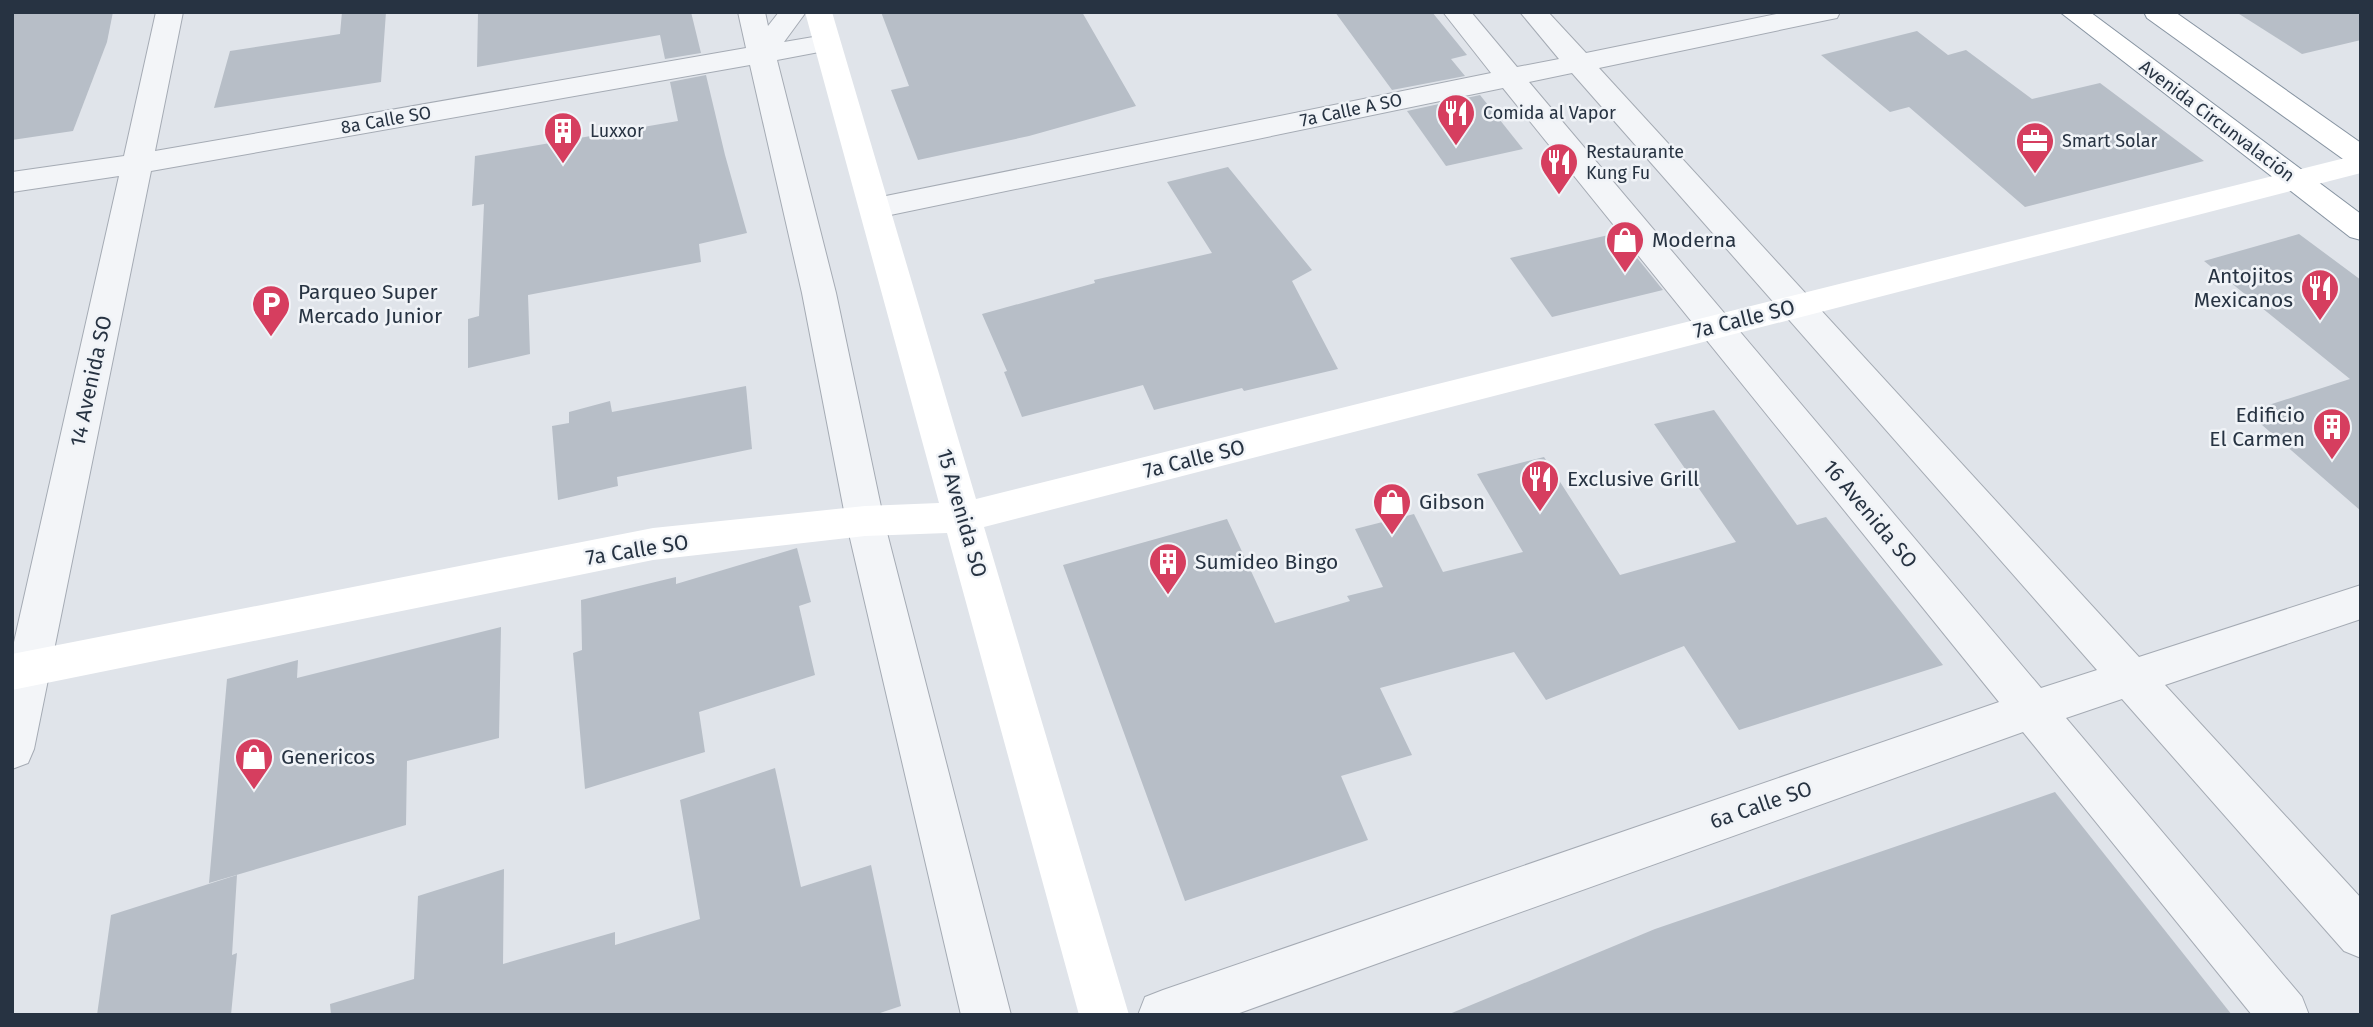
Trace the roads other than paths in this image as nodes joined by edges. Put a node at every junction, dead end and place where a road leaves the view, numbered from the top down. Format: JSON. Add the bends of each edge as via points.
{"nodes":[{"id":1,"x":170,"y":12,"type":"edge"},
{"id":2,"x":751,"y":12,"type":"edge"},
{"id":3,"x":793,"y":12,"type":"edge"},
{"id":4,"x":1456,"y":12,"type":"edge"},
{"id":5,"x":1533,"y":12,"type":"edge"},
{"id":6,"x":1827,"y":12,"type":"edge"},
{"id":7,"x":2073,"y":12,"type":"edge"},
{"id":8,"x":2157,"y":12,"type":"edge"},
{"id":9,"x":822,"y":28,"type":"edge"},
{"id":10,"x":760,"y":55,"type":"junction"},
{"id":11,"x":1578,"y":63,"type":"junction"},
{"id":12,"x":1510,"y":77,"type":"junction"},
{"id":13,"x":2361,"y":157,"type":"edge"},
{"id":14,"x":2361,"y":163,"type":"edge"},
{"id":15,"x":137,"y":164,"type":"junction"},
{"id":16,"x":2294,"y":179,"type":"junction"},
{"id":17,"x":12,"y":182,"type":"edge"},
{"id":18,"x":876,"y":208,"type":"junction"},
{"id":19,"x":2361,"y":230,"type":"edge"},
{"id":20,"x":1796,"y":305,"type":"junction"},
{"id":21,"x":1715,"y":326,"type":"junction"},
{"id":22,"x":963,"y":517,"type":"junction"},
{"id":23,"x":865,"y":521,"type":"junction"},
{"id":24,"x":2361,"y":602,"type":"edge"},
{"id":25,"x":20,"y":671,"type":"edge"},
{"id":26,"x":2131,"y":678,"type":"junction"},
{"id":27,"x":2032,"y":710,"type":"junction"},
{"id":28,"x":12,"y":750,"type":"edge"},
{"id":29,"x":2361,"y":934,"type":"edge"},
{"id":30,"x":986,"y":1015,"type":"edge"},
{"id":31,"x":1104,"y":1015,"type":"edge"},
{"id":32,"x":1163,"y":1015,"type":"edge"},
{"id":33,"x":2284,"y":1015,"type":"edge"}],
"edges":[{"from":1,"to":15,"type":"street","name":"14 Avenida SO"},
{"from":2,"to":10,"type":"street"},
{"from":3,"to":10,"type":"street"},
{"from":4,"to":12,"type":"street","name":"16 Avenida SO"},
{"from":5,"to":11,"type":"street"},
{"from":6,"to":11,"type":"street","name":"7a Calle A SO"},
{"from":7,"to":16,"type":"main road","name":"Avenida Circunvalación"},
{"from":8,"to":13,"type":"main road"},
{"from":9,"to":10,"type":"street","name":"8a Calle SO"},
{"from":9,"to":18,"type":"main road","name":"15 Avenida SO"},
{"from":10,"to":15,"type":"street","name":"8a Calle SO"},
{"from":10,"to":23,"type":"street","via":[[819,293]]},
{"from":11,"to":12,"type":"street","name":"7a Calle A SO"},
{"from":11,"to":20,"type":"street"},
{"from":12,"to":18,"type":"street","name":"7a Calle A SO"},
{"from":12,"to":21,"type":"street","name":"16 Avenida SO"},
{"from":14,"to":16,"type":"main road","name":"7a Calle SO"},
{"from":15,"to":17,"type":"street","name":"8a Calle SO"},
{"from":15,"to":25,"type":"street","name":"14 Avenida SO"},
{"from":16,"to":19,"type":"main road","name":"Avenida Circunvalación"},
{"from":16,"to":20,"type":"main road","name":"7a Calle SO"},
{"from":18,"to":22,"type":"main road","name":"15 Avenida SO"},
{"from":20,"to":21,"type":"main road","name":"7a Calle SO"},
{"from":20,"to":26,"type":"street"},
{"from":21,"to":22,"type":"main road","name":"7a Calle SO"},
{"from":21,"to":27,"type":"street","name":"16 Avenida SO"},
{"from":22,"to":23,"type":"main road","name":"7a Calle SO"},
{"from":22,"to":31,"type":"main road","name":"15 Avenida SO"},
{"from":23,"to":25,"type":"main road","name":"7a Calle SO","via":[[653,544]]},
{"from":23,"to":30,"type":"street"},
{"from":24,"to":26,"type":"street","name":"6a Calle SO"},
{"from":25,"to":28,"type":"street","name":"14 Avenida SO"},
{"from":26,"to":27,"type":"street","name":"6a Calle SO"},
{"from":26,"to":29,"type":"street"},
{"from":27,"to":32,"type":"street","name":"6a Calle SO"},
{"from":27,"to":33,"type":"street","name":"16 Avenida SO"}]}
